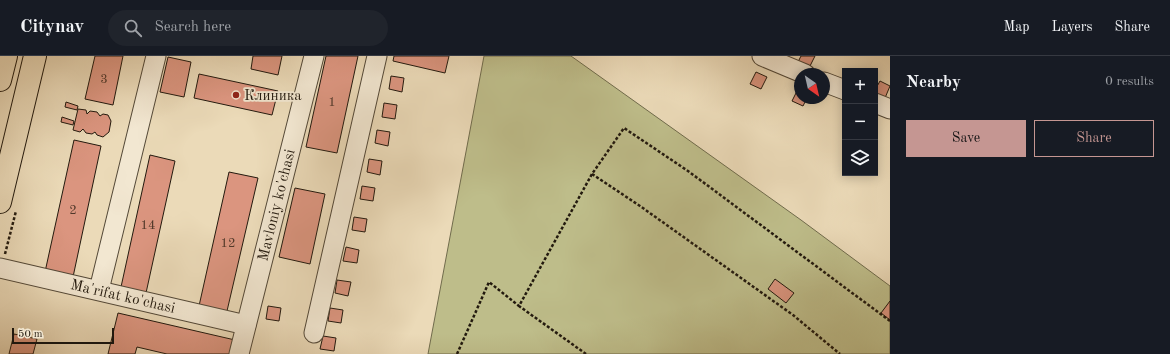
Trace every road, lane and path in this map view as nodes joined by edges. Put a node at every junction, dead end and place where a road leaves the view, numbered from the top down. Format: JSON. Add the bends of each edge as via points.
{"nodes":[{"id":1,"x":6,"y":56,"type":"edge"},
{"id":2,"x":34,"y":56,"type":"edge"},
{"id":3,"x":156,"y":56,"type":"edge"},
{"id":4,"x":314,"y":56,"type":"edge"},
{"id":5,"x":377,"y":56,"type":"edge"},
{"id":6,"x":762,"y":56,"type":"edge"},
{"id":7,"x":794,"y":69,"type":"edge"},
{"id":8,"x":0,"y":80,"type":"edge"},
{"id":9,"x":830,"y":84,"type":"edge"},
{"id":10,"x":842,"y":89,"type":"edge"},
{"id":11,"x":878,"y":104,"type":"edge"},
{"id":12,"x":890,"y":109,"type":"edge"},
{"id":13,"x":592,"y":174,"type":"junction"},
{"id":14,"x":0,"y":202,"type":"edge"},
{"id":15,"x":0,"y":268,"type":"edge"},
{"id":16,"x":99,"y":290,"type":"junction"},
{"id":17,"x":519,"y":306,"type":"junction"},
{"id":18,"x":890,"y":321,"type":"edge"},
{"id":19,"x":246,"y":325,"type":"junction"},
{"id":20,"x":314,"y":333,"type":"dead end"},
{"id":21,"x":239,"y":354,"type":"edge"},
{"id":22,"x":457,"y":354,"type":"edge"},
{"id":23,"x":586,"y":354,"type":"edge"},
{"id":24,"x":840,"y":354,"type":"edge"}],
"edges":[{"from":1,"to":8,"type":"main road"},
{"from":2,"to":14,"type":"main road"},
{"from":3,"to":16,"type":"street"},
{"from":4,"to":19,"type":"street","name":"Mavloniy ko'chasi"},
{"from":5,"to":20,"type":"street"},
{"from":6,"to":7,"type":"street"},
{"from":9,"to":10,"type":"street"},
{"from":11,"to":12,"type":"street"},
{"from":13,"to":17,"type":"path"},
{"from":13,"to":18,"type":"path","via":[[624,128],[688,171]]},
{"from":13,"to":24,"type":"path","via":[[792,316]]},
{"from":15,"to":16,"type":"street","name":"Ma'rifat ko'chasi"},
{"from":16,"to":19,"type":"street","name":"Ma'rifat ko'chasi"},
{"from":17,"to":22,"type":"path","via":[[489,282]]},
{"from":17,"to":23,"type":"path"},
{"from":19,"to":21,"type":"street","name":"Mavloniy ko'chasi"}]}
